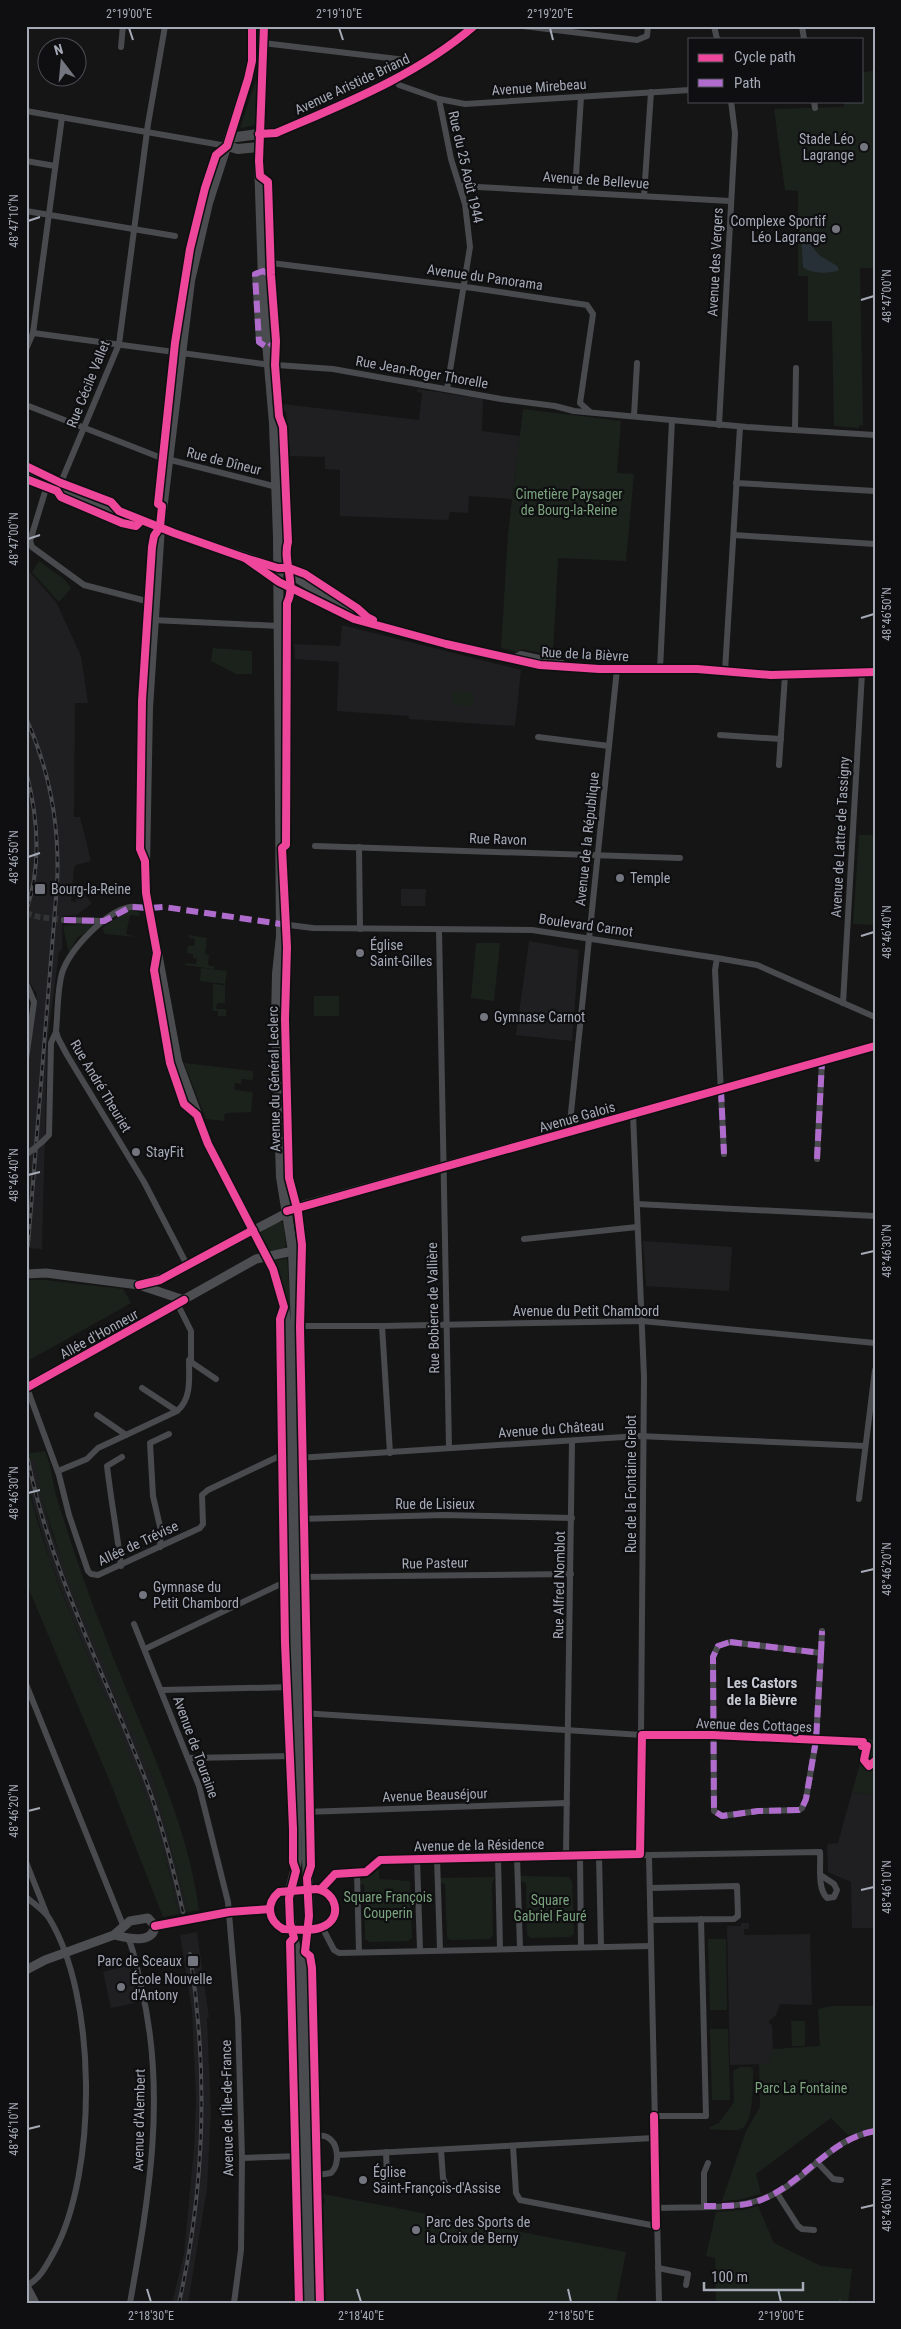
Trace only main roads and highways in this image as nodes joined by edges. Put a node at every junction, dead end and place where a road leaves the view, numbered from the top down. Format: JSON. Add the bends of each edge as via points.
{"nodes":[{"id":1,"x":252,"y":26,"type":"edge"},
{"id":2,"x":264,"y":26,"type":"edge"},
{"id":3,"x":474,"y":26,"type":"edge"},
{"id":4,"x":259,"y":134,"type":"junction"},
{"id":5,"x":228,"y":142,"type":"junction"},
{"id":6,"x":259,"y":147,"type":"junction"},
{"id":7,"x":26,"y":473,"type":"edge"},
{"id":8,"x":160,"y":527,"type":"junction"},
{"id":9,"x":245,"y":558,"type":"junction"},
{"id":10,"x":278,"y":568,"type":"junction"},
{"id":11,"x":279,"y":582,"type":"junction"},
{"id":12,"x":362,"y":620,"type":"junction"},
{"id":13,"x":875,"y":672,"type":"edge"},
{"id":14,"x":875,"y":1046,"type":"edge"},
{"id":15,"x":287,"y":1211,"type":"junction"},
{"id":16,"x":253,"y":1230,"type":"junction"},
{"id":17,"x":293,"y":1251,"type":"junction"},
{"id":18,"x":266,"y":1256,"type":"junction"},
{"id":19,"x":26,"y":1274,"type":"edge"},
{"id":20,"x":139,"y":1285,"type":"junction"},
{"id":21,"x":181,"y":1302,"type":"junction"},
{"id":22,"x":26,"y":1388,"type":"edge"},
{"id":23,"x":295,"y":1578,"type":"junction"},
{"id":24,"x":270,"y":1910,"type":"road end"},
{"id":25,"x":124,"y":1925,"type":"junction"},
{"id":26,"x":155,"y":1926,"type":"junction"},
{"id":27,"x":114,"y":1935,"type":"junction"},
{"id":28,"x":128,"y":1938,"type":"junction"},
{"id":29,"x":26,"y":1970,"type":"edge"},
{"id":30,"x":26,"y":2286,"type":"edge"},
{"id":31,"x":35,"y":2303,"type":"edge"},
{"id":32,"x":305,"y":2303,"type":"edge"},
{"id":33,"x":314,"y":2303,"type":"edge"}],
"edges":[{"from":1,"to":5,"type":"main road","via":[[252,61]]},
{"from":2,"to":4,"type":"main road","name":"Avenue du Général Leclerc"},
{"from":3,"to":4,"type":"main road","name":"Avenue Aristide Briand","via":[[395,80],[276,134]]},
{"from":4,"to":5,"type":"main road"},
{"from":4,"to":6,"type":"main road","name":"Avenue du Général Leclerc"},
{"from":5,"to":6,"type":"main road","via":[[238,150]]},
{"from":5,"to":8,"type":"main road","name":"Avenue du Général Leclerc","via":[[196,249]]},
{"from":6,"to":10,"type":"main road","name":"Avenue du Général Leclerc","via":[[277,487]]},
{"from":7,"to":8,"type":"main road"},
{"from":8,"to":9,"type":"main road"},
{"from":8,"to":16,"type":"main road","name":"Avenue du Général Leclerc","via":[[148,708],[145,857],[149,908],[177,1061],[208,1144]]},
{"from":9,"to":10,"type":"main road","name":"Rue de la Bièvre"},
{"from":9,"to":11,"type":"main road","name":"Rue de la Bièvre"},
{"from":10,"to":11,"type":"main road","name":"Avenue du Général Leclerc"},
{"from":10,"to":12,"type":"main road","name":"Rue de la Bièvre"},
{"from":11,"to":12,"type":"main road","name":"Rue de la Bièvre"},
{"from":11,"to":15,"type":"main road","name":"Avenue du Général Leclerc","via":[[279,1153]]},
{"from":12,"to":13,"type":"main road","name":"Rue de la Bièvre","via":[[511,659],[562,665],[785,675]]},
{"from":14,"to":15,"type":"main road","name":"Avenue Galois"},
{"from":15,"to":16,"type":"main road","name":"Avenue Galois"},
{"from":15,"to":17,"type":"main road","name":"Avenue du Général Leclerc"},
{"from":16,"to":18,"type":"main road","name":"Avenue du Général Leclerc"},
{"from":16,"to":20,"type":"main road","name":"Avenue Galois","via":[[160,1280]]},
{"from":17,"to":18,"type":"main road","name":"Allée d'Honneur"},
{"from":17,"to":23,"type":"main road","name":"Avenue du Général Leclerc","via":[[299,1519]]},
{"from":18,"to":21,"type":"main road","name":"Allée d'Honneur"},
{"from":18,"to":23,"type":"main road","name":"Avenue du Général Leclerc","via":[[279,1285],[287,1328]]},
{"from":19,"to":20,"type":"main road","via":[[46,1273]]},
{"from":20,"to":21,"type":"main road"},
{"from":21,"to":22,"type":"main road","name":"Allée d'Honneur"},
{"from":23,"to":32,"type":"main road","name":"Avenue du Général Leclerc","via":[[292,1687],[297,1859],[290,1890],[291,1926],[297,1955]]},
{"from":23,"to":33,"type":"main road","name":"Avenue du Général Leclerc","via":[[308,1889],[306,1952]]},
{"from":24,"to":26,"type":"main road","via":[[229,1912]]},
{"from":25,"to":26,"type":"main road","via":[[144,1918],[151,1919]]},
{"from":25,"to":27,"type":"main road"},
{"from":25,"to":28,"type":"main road"},
{"from":26,"to":28,"type":"main road","via":[[149,1936],[134,1940]]},
{"from":27,"to":28,"type":"main road"},
{"from":27,"to":29,"type":"main road"},
{"from":30,"to":31,"type":"main road"}]}
